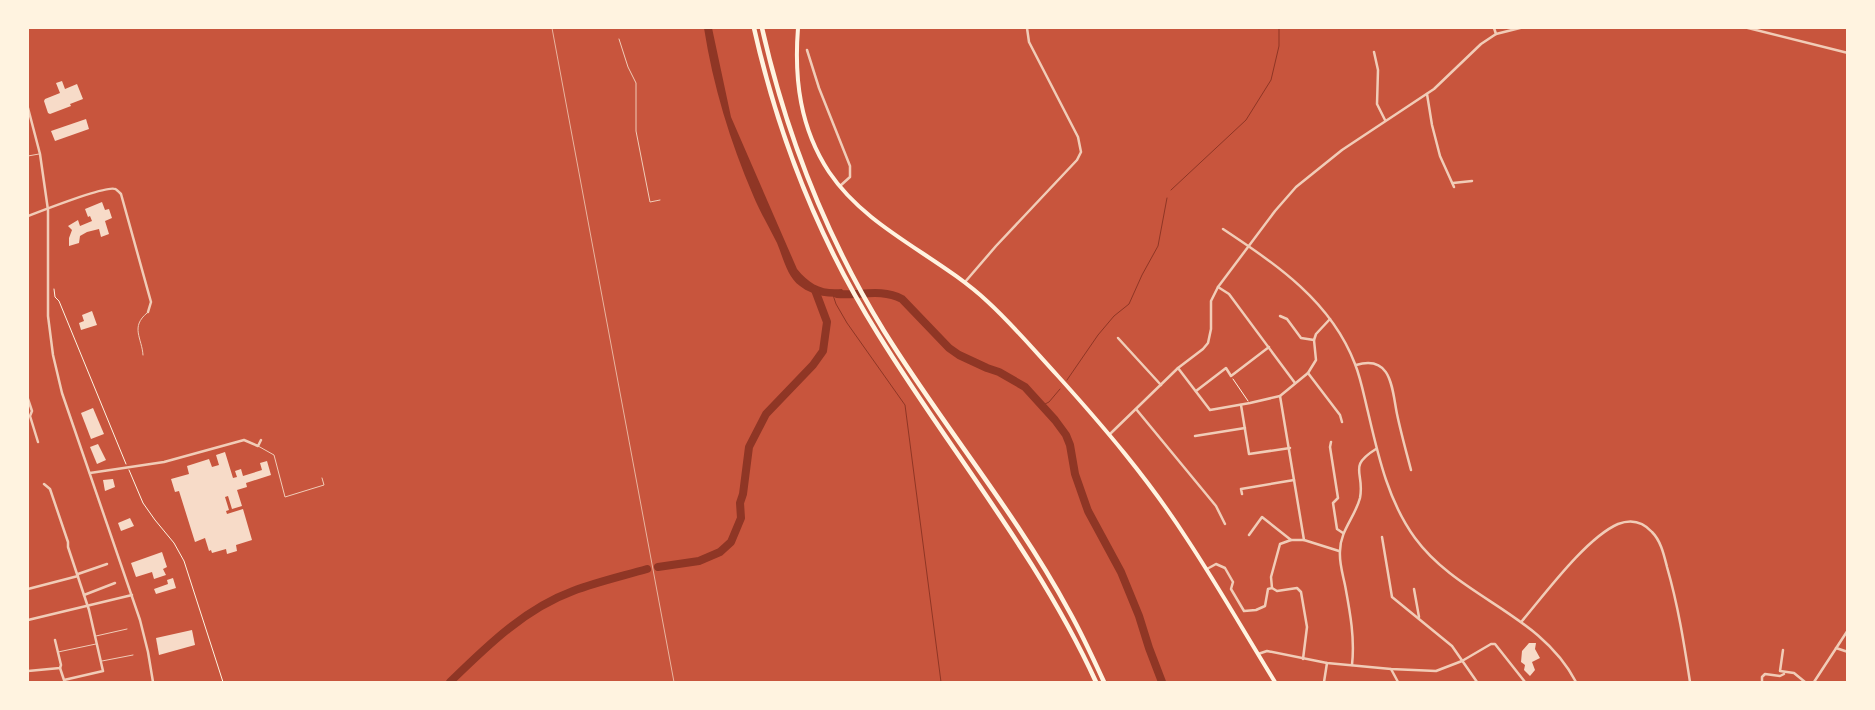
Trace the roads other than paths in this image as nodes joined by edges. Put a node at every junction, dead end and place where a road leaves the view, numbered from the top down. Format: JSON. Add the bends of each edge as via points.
{"nodes":[{"id":1,"x":754,"y":28,"type":"edge"},
{"id":2,"x":762,"y":28,"type":"edge"},
{"id":3,"x":798,"y":28,"type":"edge"},
{"id":4,"x":1027,"y":28,"type":"edge"},
{"id":5,"x":1494,"y":28,"type":"edge"},
{"id":6,"x":1520,"y":28,"type":"edge"},
{"id":7,"x":1748,"y":28,"type":"edge"},
{"id":8,"x":1496,"y":34,"type":"junction"},
{"id":9,"x":619,"y":39,"type":"dead end"},
{"id":10,"x":807,"y":50,"type":"dead end"},
{"id":11,"x":1374,"y":52,"type":"dead end"},
{"id":12,"x":1848,"y":53,"type":"edge"},
{"id":13,"x":1427,"y":94,"type":"junction"},
{"id":14,"x":28,"y":108,"type":"edge"},
{"id":15,"x":1385,"y":120,"type":"junction"},
{"id":16,"x":40,"y":154,"type":"junction"},
{"id":17,"x":28,"y":156,"type":"edge"},
{"id":18,"x":1472,"y":181,"type":"dead end"},
{"id":19,"x":840,"y":187,"type":"junction"},
{"id":20,"x":660,"y":200,"type":"dead end"},
{"id":21,"x":48,"y":210,"type":"junction"},
{"id":22,"x":28,"y":216,"type":"edge"},
{"id":23,"x":1223,"y":229,"type":"dead end"},
{"id":24,"x":1249,"y":246,"type":"junction"},
{"id":25,"x":965,"y":282,"type":"junction"},
{"id":26,"x":1218,"y":287,"type":"junction"},
{"id":27,"x":148,"y":312,"type":"joint"},
{"id":28,"x":1280,"y":316,"type":"dead end"},
{"id":29,"x":1330,"y":318,"type":"junction"},
{"id":30,"x":1118,"y":338,"type":"dead end"},
{"id":31,"x":1314,"y":340,"type":"junction"},
{"id":32,"x":1269,"y":347,"type":"junction"},
{"id":33,"x":143,"y":355,"type":"dead end"},
{"id":34,"x":1356,"y":365,"type":"junction"},
{"id":35,"x":1178,"y":368,"type":"junction"},
{"id":36,"x":1308,"y":373,"type":"junction"},
{"id":37,"x":1295,"y":383,"type":"junction"},
{"id":38,"x":1161,"y":385,"type":"junction"},
{"id":39,"x":1196,"y":391,"type":"junction"},
{"id":40,"x":1280,"y":396,"type":"junction"},
{"id":41,"x":28,"y":399,"type":"edge"},
{"id":42,"x":1241,"y":405,"type":"junction"},
{"id":43,"x":1136,"y":409,"type":"junction"},
{"id":44,"x":1342,"y":422,"type":"dead end"},
{"id":45,"x":1245,"y":428,"type":"junction"},
{"id":46,"x":1110,"y":434,"type":"junction"},
{"id":47,"x":1194,"y":436,"type":"dead end"},
{"id":48,"x":261,"y":440,"type":"dead end"},
{"id":49,"x":38,"y":442,"type":"dead end"},
{"id":50,"x":1331,"y":442,"type":"dead end"},
{"id":51,"x":258,"y":446,"type":"junction"},
{"id":52,"x":1290,"y":448,"type":"junction"},
{"id":53,"x":1376,"y":449,"type":"junction"},
{"id":54,"x":1411,"y":470,"type":"dead end"},
{"id":55,"x":90,"y":473,"type":"junction"},
{"id":56,"x":322,"y":478,"type":"dead end"},
{"id":57,"x":1294,"y":480,"type":"junction"},
{"id":58,"x":44,"y":484,"type":"dead end"},
{"id":59,"x":1242,"y":494,"type":"dead end"},
{"id":60,"x":1226,"y":524,"type":"dead end"},
{"id":61,"x":1343,"y":533,"type":"junction"},
{"id":62,"x":1249,"y":535,"type":"dead end"},
{"id":63,"x":1382,"y":537,"type":"dead end"},
{"id":64,"x":1291,"y":540,"type":"junction"},
{"id":65,"x":1304,"y":540,"type":"junction"},
{"id":66,"x":1340,"y":551,"type":"junction"},
{"id":67,"x":107,"y":564,"type":"dead end"},
{"id":68,"x":1207,"y":570,"type":"junction"},
{"id":69,"x":78,"y":575,"type":"junction"},
{"id":70,"x":115,"y":583,"type":"dead end"},
{"id":71,"x":1272,"y":588,"type":"junction"},
{"id":72,"x":28,"y":589,"type":"edge"},
{"id":73,"x":1414,"y":589,"type":"dead end"},
{"id":74,"x":84,"y":595,"type":"junction"},
{"id":75,"x":132,"y":595,"type":"junction"},
{"id":76,"x":88,"y":606,"type":"junction"},
{"id":77,"x":1419,"y":618,"type":"junction"},
{"id":78,"x":28,"y":620,"type":"edge"},
{"id":79,"x":1522,"y":622,"type":"junction"},
{"id":80,"x":127,"y":629,"type":"dead end"},
{"id":81,"x":1848,"y":630,"type":"edge"},
{"id":82,"x":95,"y":636,"type":"junction"},
{"id":83,"x":56,"y":640,"type":"dead end"},
{"id":84,"x":96,"y":643,"type":"junction"},
{"id":85,"x":1836,"y":648,"type":"junction"},
{"id":86,"x":1783,"y":650,"type":"dead end"},
{"id":87,"x":58,"y":652,"type":"junction"},
{"id":88,"x":1848,"y":652,"type":"edge"},
{"id":89,"x":1258,"y":654,"type":"junction"},
{"id":90,"x":132,"y":655,"type":"dead end"},
{"id":91,"x":1303,"y":659,"type":"junction"},
{"id":92,"x":1462,"y":661,"type":"junction"},
{"id":93,"x":100,"y":662,"type":"junction"},
{"id":94,"x":1327,"y":663,"type":"junction"},
{"id":95,"x":1352,"y":665,"type":"junction"},
{"id":96,"x":60,"y":668,"type":"junction"},
{"id":97,"x":1391,"y":669,"type":"junction"},
{"id":98,"x":28,"y":671,"type":"edge"},
{"id":99,"x":1785,"y":673,"type":"junction"},
{"id":100,"x":153,"y":682,"type":"edge"},
{"id":101,"x":1096,"y":682,"type":"edge"},
{"id":102,"x":1104,"y":682,"type":"edge"},
{"id":103,"x":1275,"y":682,"type":"edge"},
{"id":104,"x":1324,"y":682,"type":"edge"},
{"id":105,"x":1398,"y":682,"type":"edge"},
{"id":106,"x":1477,"y":682,"type":"edge"},
{"id":107,"x":1525,"y":682,"type":"edge"},
{"id":108,"x":1576,"y":682,"type":"edge"},
{"id":109,"x":1690,"y":682,"type":"edge"},
{"id":110,"x":1762,"y":682,"type":"edge"},
{"id":111,"x":1805,"y":682,"type":"edge"},
{"id":112,"x":1814,"y":682,"type":"edge"}],
"edges":[{"from":1,"to":101,"type":"highway","via":[[783,132],[820,227],[845,278],[914,390],[1021,547],[1062,614]]},
{"from":2,"to":102,"type":"highway","via":[[774,79],[807,176],[854,277],[920,386],[1044,570],[1069,611]]},
{"from":3,"to":19,"type":"main road","via":[[796,76],[802,112],[814,144]]},
{"from":4,"to":25,"type":"street","via":[[1029,42],[1078,137],[1081,152]]},
{"from":5,"to":8,"type":"street"},
{"from":6,"to":8,"type":"street"},
{"from":7,"to":12,"type":"street"},
{"from":8,"to":13,"type":"street"},
{"from":9,"to":20,"type":"lane","via":[[636,83],[636,130],[650,202]]},
{"from":10,"to":19,"type":"street","via":[[850,166],[850,178]]},
{"from":11,"to":15,"type":"street","via":[[1378,70],[1377,104]]},
{"from":13,"to":15,"type":"street"},
{"from":13,"to":18,"type":"street","via":[[1440,156],[1454,185]]},
{"from":14,"to":16,"type":"street"},
{"from":15,"to":24,"type":"street","via":[[1296,187]]},
{"from":16,"to":17,"type":"lane"},
{"from":16,"to":21,"type":"street"},
{"from":19,"to":25,"type":"main road","via":[[876,221]]},
{"from":21,"to":22,"type":"street"},
{"from":21,"to":27,"type":"street","via":[[109,188],[121,194],[151,302]]},
{"from":21,"to":55,"type":"street","via":[[51,346],[62,393]]},
{"from":23,"to":24,"type":"street"},
{"from":24,"to":26,"type":"street"},
{"from":24,"to":29,"type":"street","via":[[1295,280]]},
{"from":25,"to":46,"type":"main road","via":[[1009,323]]},
{"from":26,"to":32,"type":"street","via":[[1229,294]]},
{"from":26,"to":35,"type":"street","via":[[1211,301],[1208,343]]},
{"from":27,"to":33,"type":"lane","via":[[137,325]]},
{"from":28,"to":31,"type":"street","via":[[1287,319],[1301,338]]},
{"from":29,"to":31,"type":"street"},
{"from":29,"to":34,"type":"street","via":[[1344,338]]},
{"from":30,"to":38,"type":"street"},
{"from":31,"to":36,"type":"street","via":[[1316,360]]},
{"from":32,"to":37,"type":"street"},
{"from":32,"to":39,"type":"street","via":[[1232,376],[1226,368]]},
{"from":34,"to":53,"type":"street"},
{"from":34,"to":54,"type":"street","via":[[1374,363],[1392,381],[1396,412]]},
{"from":35,"to":38,"type":"street"},
{"from":35,"to":39,"type":"street"},
{"from":36,"to":37,"type":"street"},
{"from":36,"to":44,"type":"street"},
{"from":37,"to":40,"type":"street"},
{"from":38,"to":43,"type":"street"},
{"from":39,"to":42,"type":"street","via":[[1210,410]]},
{"from":40,"to":42,"type":"street"},
{"from":40,"to":52,"type":"street"},
{"from":41,"to":49,"type":"street"},
{"from":42,"to":45,"type":"street"},
{"from":43,"to":46,"type":"street"},
{"from":43,"to":60,"type":"street","via":[[1216,506]]},
{"from":45,"to":47,"type":"street"},
{"from":45,"to":52,"type":"street","via":[[1249,454]]},
{"from":46,"to":68,"type":"main road"},
{"from":48,"to":51,"type":"street"},
{"from":50,"to":61,"type":"street","via":[[1338,498],[1333,503],[1337,529]]},
{"from":51,"to":55,"type":"street","via":[[244,440],[164,462]]},
{"from":51,"to":56,"type":"lane","via":[[274,456],[286,497],[324,485]]},
{"from":52,"to":57,"type":"street"},
{"from":53,"to":61,"type":"street","via":[[1359,466],[1359,500]]},
{"from":53,"to":79,"type":"street","via":[[1401,514],[1423,548],[1464,584]]},
{"from":55,"to":75,"type":"street"},
{"from":57,"to":59,"type":"street","via":[[1241,489]]},
{"from":57,"to":65,"type":"street"},
{"from":58,"to":69,"type":"street","via":[[50,489],[58,510]]},
{"from":61,"to":66,"type":"street"},
{"from":62,"to":64,"type":"street","via":[[1262,517]]},
{"from":63,"to":77,"type":"street","via":[[1392,597]]},
{"from":64,"to":65,"type":"street"},
{"from":64,"to":71,"type":"street","via":[[1280,544],[1271,577]]},
{"from":65,"to":66,"type":"street"},
{"from":66,"to":95,"type":"street","via":[[1352,622]]},
{"from":67,"to":69,"type":"street"},
{"from":68,"to":71,"type":"street","via":[[1216,564],[1225,568],[1233,582],[1231,589],[1244,611],[1265,606],[1268,589]]},
{"from":68,"to":89,"type":"main road"},
{"from":69,"to":72,"type":"street"},
{"from":69,"to":74,"type":"street"},
{"from":70,"to":74,"type":"street"},
{"from":71,"to":91,"type":"street","via":[[1277,591],[1297,588],[1302,592],[1307,627]]},
{"from":73,"to":77,"type":"street"},
{"from":74,"to":76,"type":"street"},
{"from":75,"to":76,"type":"street"},
{"from":75,"to":100,"type":"street","via":[[146,640]]},
{"from":76,"to":78,"type":"street"},
{"from":76,"to":82,"type":"street"},
{"from":77,"to":92,"type":"street","via":[[1452,646]]},
{"from":79,"to":108,"type":"street","via":[[1551,646]]},
{"from":79,"to":109,"type":"street","via":[[1593,542],[1616,525],[1638,522],[1654,534],[1672,581]]},
{"from":80,"to":82,"type":"lane"},
{"from":81,"to":85,"type":"street"},
{"from":82,"to":84,"type":"street"},
{"from":83,"to":87,"type":"street"},
{"from":84,"to":87,"type":"lane"},
{"from":84,"to":93,"type":"street"},
{"from":85,"to":88,"type":"street"},
{"from":85,"to":112,"type":"street"},
{"from":86,"to":99,"type":"street","via":[[1780,671]]},
{"from":87,"to":96,"type":"street"},
{"from":89,"to":91,"type":"street","via":[[1267,651]]},
{"from":89,"to":103,"type":"main road"},
{"from":90,"to":93,"type":"lane"},
{"from":91,"to":94,"type":"street"},
{"from":92,"to":97,"type":"street","via":[[1436,671]]},
{"from":92,"to":106,"type":"street"},
{"from":92,"to":107,"type":"street","via":[[1495,644]]},
{"from":93,"to":96,"type":"street","via":[[102,671],[64,680]]},
{"from":94,"to":95,"type":"street"},
{"from":94,"to":104,"type":"street"},
{"from":95,"to":97,"type":"street"},
{"from":96,"to":98,"type":"street"},
{"from":97,"to":105,"type":"street"},
{"from":99,"to":110,"type":"street","via":[[1780,676],[1765,674]]},
{"from":99,"to":111,"type":"street","via":[[1799,676]]}]}
